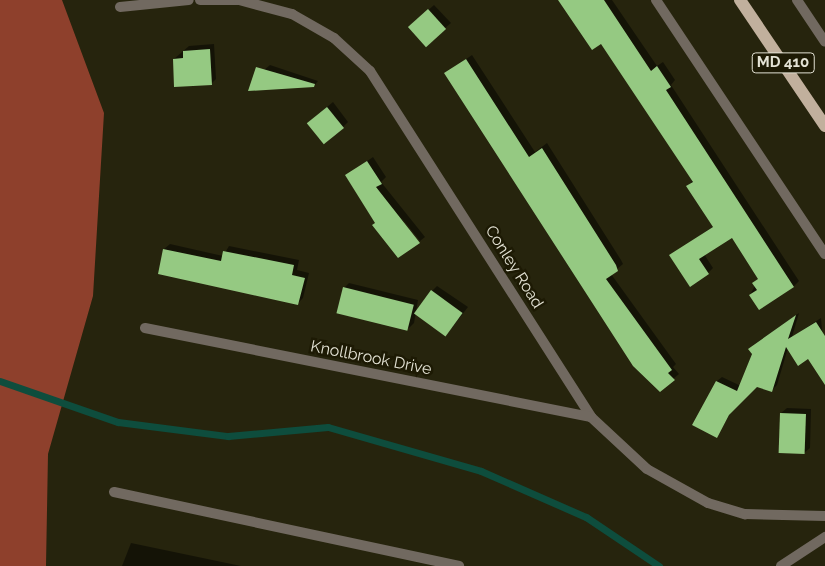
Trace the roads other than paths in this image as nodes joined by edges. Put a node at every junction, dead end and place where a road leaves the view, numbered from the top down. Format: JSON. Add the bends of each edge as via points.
{"nodes":[{"id":1,"x":188,"y":0,"type":"edge"},
{"id":2,"x":200,"y":0,"type":"edge"},
{"id":3,"x":656,"y":0,"type":"edge"},
{"id":4,"x":740,"y":0,"type":"edge"},
{"id":5,"x":797,"y":0,"type":"edge"},
{"id":6,"x":120,"y":7,"type":"dead end"},
{"id":7,"x":825,"y":42,"type":"edge"},
{"id":8,"x":825,"y":126,"type":"edge"},
{"id":9,"x":825,"y":254,"type":"edge"},
{"id":10,"x":145,"y":328,"type":"dead end"},
{"id":11,"x":591,"y":417,"type":"junction"},
{"id":12,"x":114,"y":492,"type":"dead end"},
{"id":13,"x":825,"y":516,"type":"edge"},
{"id":14,"x":825,"y":537,"type":"edge"},
{"id":15,"x":459,"y":566,"type":"edge"},
{"id":16,"x":781,"y":566,"type":"edge"}],
"edges":[{"from":1,"to":6,"type":"street"},
{"from":2,"to":11,"type":"street","name":"Conley Road","via":[[239,0],[292,14],[334,38],[370,71]]},
{"from":3,"to":9,"type":"street"},
{"from":4,"to":8,"type":"main road","number":"MD 410"},
{"from":5,"to":7,"type":"street"},
{"from":10,"to":11,"type":"street","name":"Knollbrook Drive"},
{"from":11,"to":13,"type":"street","name":"Conley Road","via":[[647,469],[708,503],[745,514]]},
{"from":12,"to":15,"type":"street"},
{"from":14,"to":16,"type":"street"}]}
